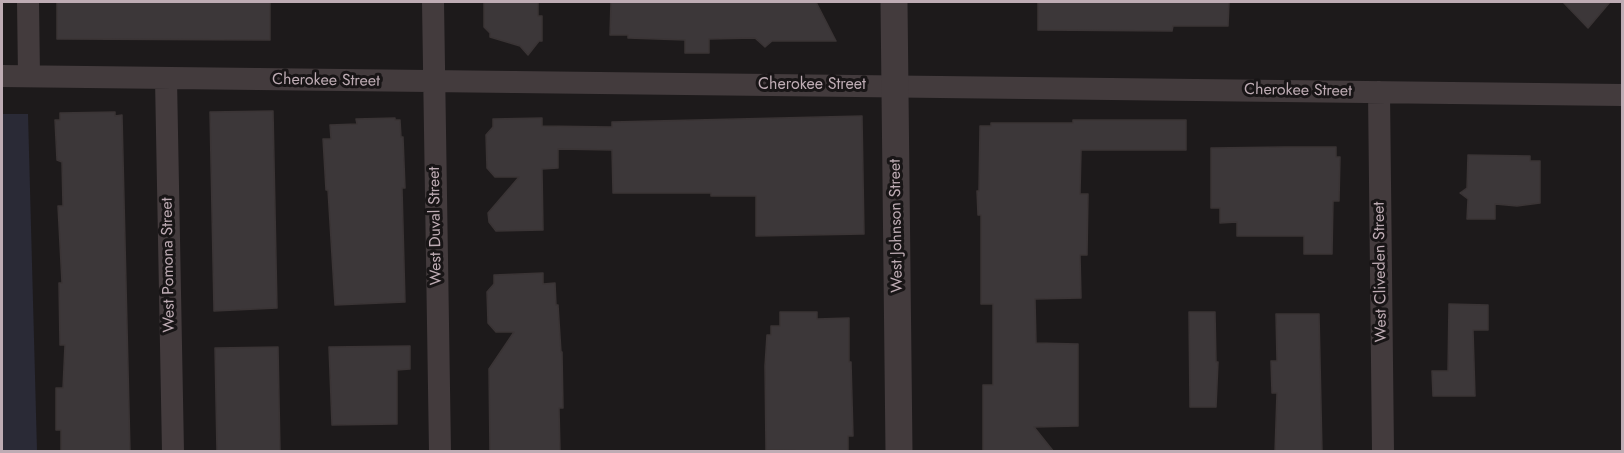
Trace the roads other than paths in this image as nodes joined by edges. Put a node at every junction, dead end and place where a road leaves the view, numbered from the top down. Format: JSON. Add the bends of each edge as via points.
{"nodes":[{"id":1,"x":28,"y":2,"type":"edge"},
{"id":2,"x":433,"y":2,"type":"edge"},
{"id":3,"x":894,"y":2,"type":"edge"},
{"id":4,"x":2,"y":76,"type":"edge"},
{"id":5,"x":29,"y":76,"type":"junction"},
{"id":6,"x":166,"y":79,"type":"junction"},
{"id":7,"x":434,"y":82,"type":"junction"},
{"id":8,"x":895,"y":86,"type":"junction"},
{"id":9,"x":1379,"y":92,"type":"junction"},
{"id":10,"x":1623,"y":95,"type":"edge"},
{"id":11,"x":173,"y":452,"type":"edge"},
{"id":12,"x":440,"y":452,"type":"edge"},
{"id":13,"x":899,"y":452,"type":"edge"},
{"id":14,"x":1383,"y":452,"type":"edge"}],
"edges":[{"from":1,"to":5,"type":"street"},
{"from":2,"to":7,"type":"street","name":"West Duval Street"},
{"from":3,"to":8,"type":"street","name":"West Johnson Street"},
{"from":4,"to":5,"type":"street","name":"Cherokee Street"},
{"from":5,"to":6,"type":"street","name":"Cherokee Street"},
{"from":6,"to":7,"type":"street","name":"Cherokee Street"},
{"from":6,"to":11,"type":"street","name":"West Pomona Street"},
{"from":7,"to":8,"type":"street","name":"Cherokee Street"},
{"from":7,"to":12,"type":"street","name":"West Duval Street"},
{"from":8,"to":9,"type":"street","name":"Cherokee Street"},
{"from":8,"to":13,"type":"street","name":"West Johnson Street"},
{"from":9,"to":10,"type":"street","name":"Cherokee Street"},
{"from":9,"to":14,"type":"street","name":"West Cliveden Street"}]}
